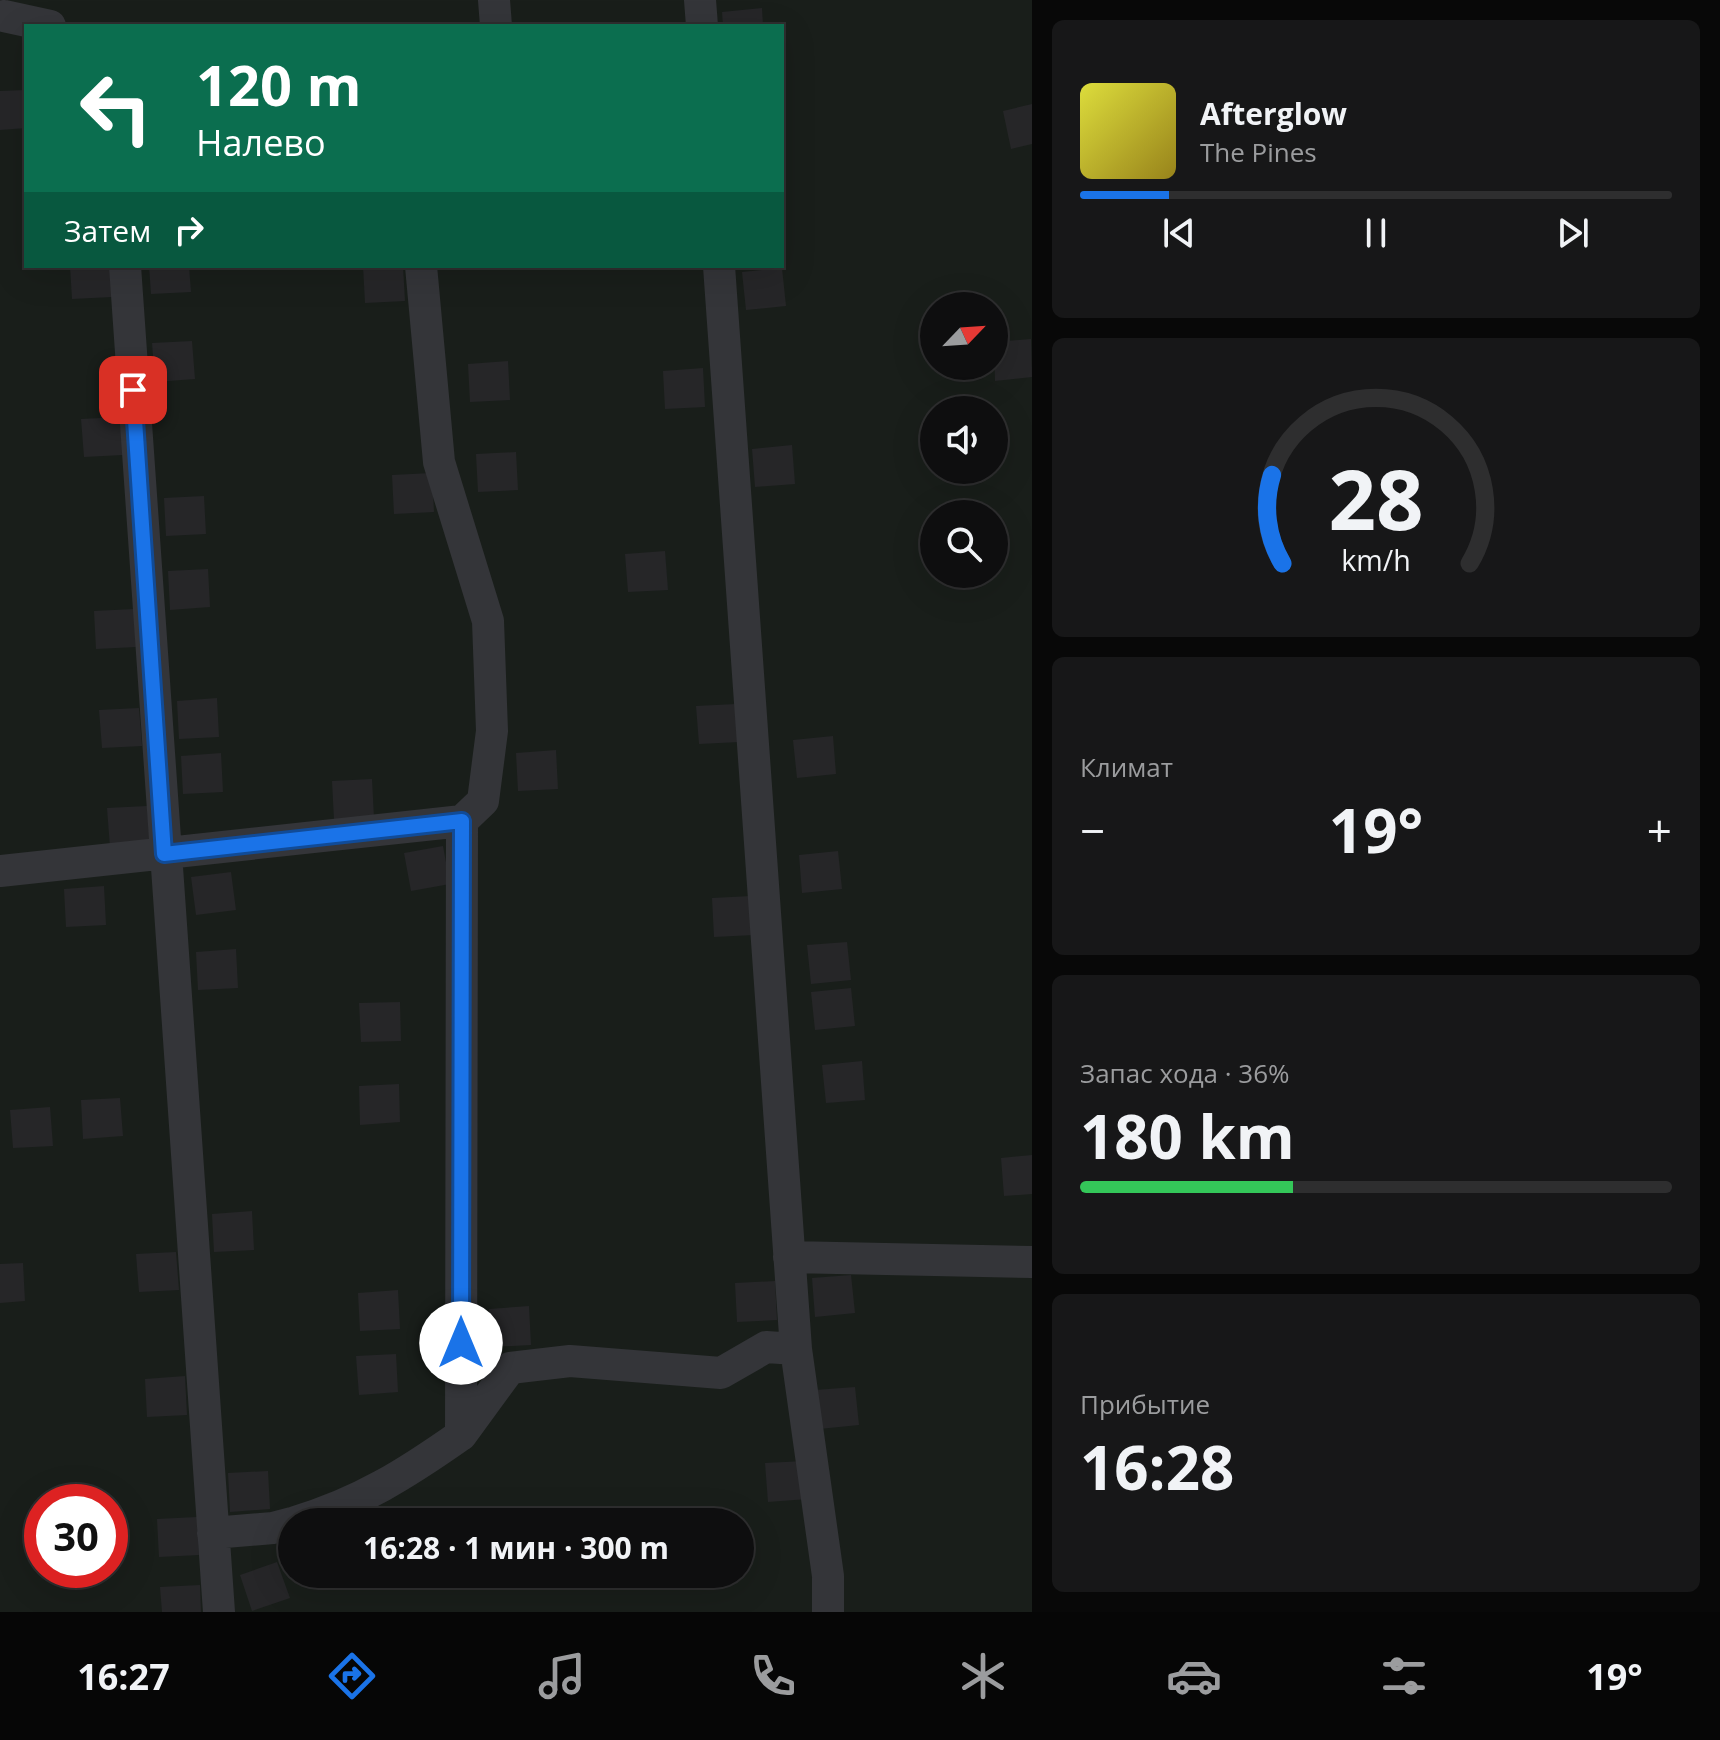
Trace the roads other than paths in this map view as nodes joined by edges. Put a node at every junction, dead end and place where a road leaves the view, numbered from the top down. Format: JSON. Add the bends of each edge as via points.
{"nodes":[{"id":1,"x":494,"y":0,"type":"edge"},
{"id":2,"x":700,"y":0,"type":"edge"},
{"id":3,"x":9,"y":11,"type":"edge"},
{"id":4,"x":45,"y":24,"type":"edge"},
{"id":5,"x":496,"y":24,"type":"edge"},
{"id":6,"x":702,"y":24,"type":"edge"},
{"id":7,"x":125,"y":268,"type":"edge"},
{"id":8,"x":421,"y":268,"type":"edge"},
{"id":9,"x":719,"y":268,"type":"edge"},
{"id":10,"x":462,"y":821,"type":"junction"},
{"id":11,"x":164,"y":854,"type":"junction"},
{"id":12,"x":0,"y":871,"type":"edge"},
{"id":13,"x":789,"y":1257,"type":"junction"},
{"id":14,"x":1032,"y":1262,"type":"edge"},
{"id":15,"x":796,"y":1349,"type":"junction"},
{"id":16,"x":461,"y":1435,"type":"junction"},
{"id":17,"x":337,"y":1508,"type":"edge"},
{"id":18,"x":278,"y":1527,"type":"edge"},
{"id":19,"x":213,"y":1533,"type":"junction"},
{"id":20,"x":219,"y":1612,"type":"edge"},
{"id":21,"x":828,"y":1612,"type":"edge"}],
"edges":[{"from":1,"to":5,"type":"street"},
{"from":2,"to":6,"type":"street"},
{"from":3,"to":4,"type":"street"},
{"from":7,"to":11,"type":"street"},
{"from":8,"to":10,"type":"street","via":[[439,462],[488,621],[492,731],[483,801]]},
{"from":9,"to":13,"type":"street"},
{"from":10,"to":11,"type":"street"},
{"from":10,"to":16,"type":"street"},
{"from":11,"to":12,"type":"street"},
{"from":11,"to":19,"type":"street"},
{"from":13,"to":14,"type":"street"},
{"from":13,"to":15,"type":"street"},
{"from":15,"to":16,"type":"street","via":[[766,1347],[721,1373],[570,1361],[510,1368]]},
{"from":15,"to":21,"type":"street","via":[[828,1576]]},
{"from":16,"to":17,"type":"street","via":[[398,1479]]},
{"from":18,"to":19,"type":"street"},
{"from":19,"to":20,"type":"street"}]}
